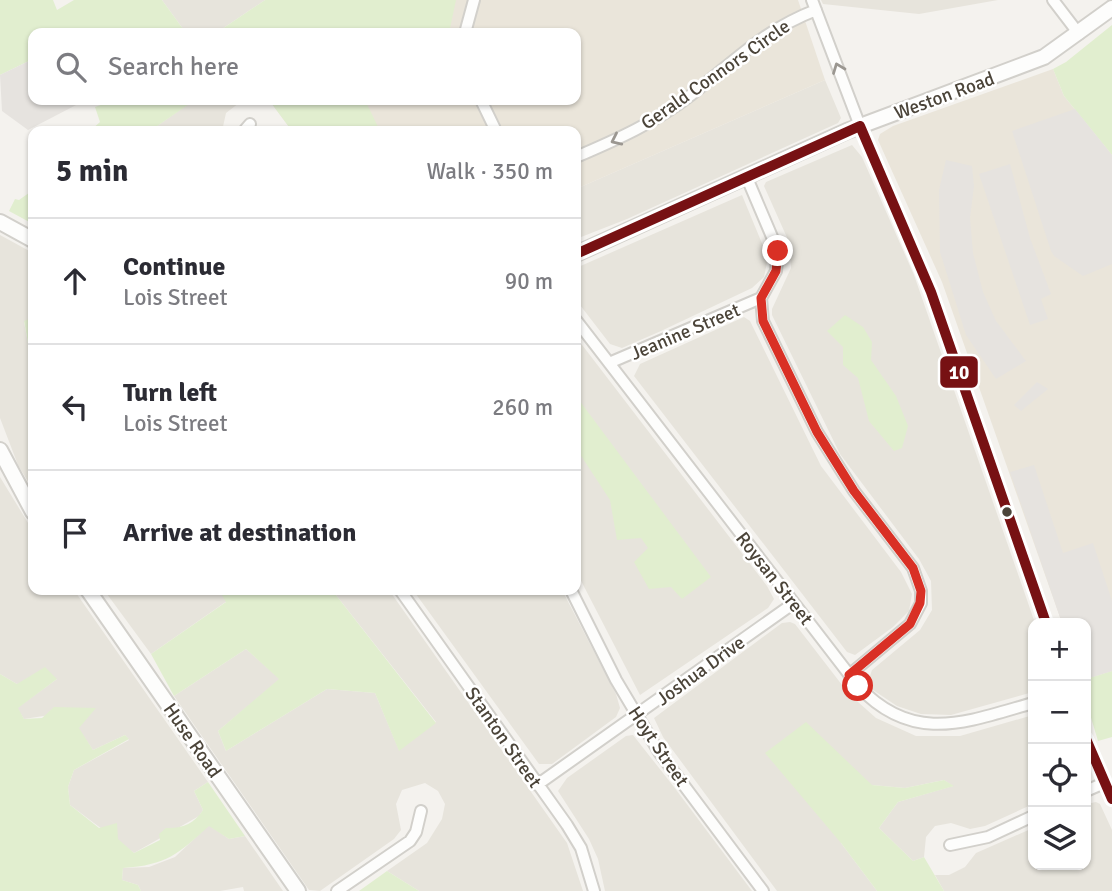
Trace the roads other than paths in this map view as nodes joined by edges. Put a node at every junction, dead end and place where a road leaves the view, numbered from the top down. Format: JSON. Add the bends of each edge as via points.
{"nodes":[{"id":1,"x":474,"y":0,"type":"edge"},
{"id":2,"x":1053,"y":0,"type":"edge"},
{"id":3,"x":814,"y":5,"type":"edge"},
{"id":4,"x":1112,"y":8,"type":"edge"},
{"id":5,"x":466,"y":28,"type":"edge"},
{"id":6,"x":1079,"y":34,"type":"junction"},
{"id":7,"x":483,"y":105,"type":"edge"},
{"id":8,"x":494,"y":126,"type":"edge"},
{"id":9,"x":860,"y":126,"type":"junction"},
{"id":10,"x":581,"y":155,"type":"edge"},
{"id":11,"x":747,"y":178,"type":"junction"},
{"id":12,"x":0,"y":222,"type":"edge"},
{"id":13,"x":28,"y":237,"type":"edge"},
{"id":14,"x":581,"y":252,"type":"edge"},
{"id":15,"x":761,"y":298,"type":"junction"},
{"id":16,"x":581,"y":327,"type":"edge"},
{"id":17,"x":609,"y":363,"type":"junction"},
{"id":18,"x":0,"y":450,"type":"edge"},
{"id":19,"x":28,"y":503,"type":"edge"},
{"id":20,"x":92,"y":595,"type":"edge"},
{"id":21,"x":404,"y":595,"type":"edge"},
{"id":22,"x":574,"y":595,"type":"edge"},
{"id":23,"x":794,"y":603,"type":"junction"},
{"id":24,"x":1044,"y":618,"type":"edge"},
{"id":25,"x":849,"y":675,"type":"junction"},
{"id":26,"x":1028,"y":704,"type":"edge"},
{"id":27,"x":637,"y":715,"type":"junction"},
{"id":28,"x":1088,"y":744,"type":"edge"},
{"id":29,"x":1104,"y":783,"type":"junction"},
{"id":30,"x":537,"y":785,"type":"junction"},
{"id":31,"x":1091,"y":789,"type":"edge"},
{"id":32,"x":1112,"y":799,"type":"edge"},
{"id":33,"x":421,"y":810,"type":"dead end"},
{"id":34,"x":1028,"y":818,"type":"edge"},
{"id":35,"x":950,"y":845,"type":"dead end"},
{"id":36,"x":298,"y":891,"type":"edge"},
{"id":37,"x":337,"y":891,"type":"edge"},
{"id":38,"x":594,"y":891,"type":"edge"},
{"id":39,"x":763,"y":891,"type":"edge"}],
"edges":[{"from":1,"to":5,"type":"street"},
{"from":2,"to":6,"type":"street"},
{"from":9,"to":3,"type":"street","one_way":true},
{"from":3,"to":10,"type":"street","name":"Gerald Connors Circle","one_way":true,"via":[[742,50],[690,96],[646,124]]},
{"from":4,"to":6,"type":"street","name":"Weston Road"},
{"from":6,"to":9,"type":"street","name":"Weston Road","via":[[1031,63]]},
{"from":7,"to":8,"type":"street"},
{"from":9,"to":11,"type":"street","name":"Weston Road"},
{"from":9,"to":24,"type":"street","via":[[931,292]]},
{"from":11,"to":14,"type":"street","name":"Weston Road"},
{"from":11,"to":15,"type":"street","via":[[778,251],[776,271]]},
{"from":12,"to":13,"type":"street"},
{"from":15,"to":17,"type":"street","name":"Jeanine Street"},
{"from":15,"to":25,"type":"street","via":[[763,321],[817,432],[918,579],[920,603],[910,624]]},
{"from":16,"to":17,"type":"street","name":"Roysan Street"},
{"from":17,"to":23,"type":"street","name":"Roysan Street"},
{"from":18,"to":19,"type":"street"},
{"from":20,"to":36,"type":"street","name":"Huse Road"},
{"from":21,"to":30,"type":"street","name":"Stanton Street"},
{"from":22,"to":27,"type":"street","name":"Hoyt Street"},
{"from":23,"to":25,"type":"street","name":"Roysan Street"},
{"from":23,"to":27,"type":"street","name":"Joshua Drive"},
{"from":25,"to":26,"type":"street","name":"Roysan Street","via":[[875,703],[918,724],[966,722]]},
{"from":27,"to":30,"type":"street","name":"Joshua Drive"},
{"from":27,"to":39,"type":"street","name":"Hoyt Street","via":[[659,752]]},
{"from":28,"to":29,"type":"street"},
{"from":29,"to":31,"type":"street"},
{"from":29,"to":32,"type":"street"},
{"from":30,"to":38,"type":"street","name":"Stanton Street","via":[[581,848]]},
{"from":33,"to":37,"type":"street","via":[[410,841]]},
{"from":34,"to":35,"type":"street","via":[[988,836]]}]}
